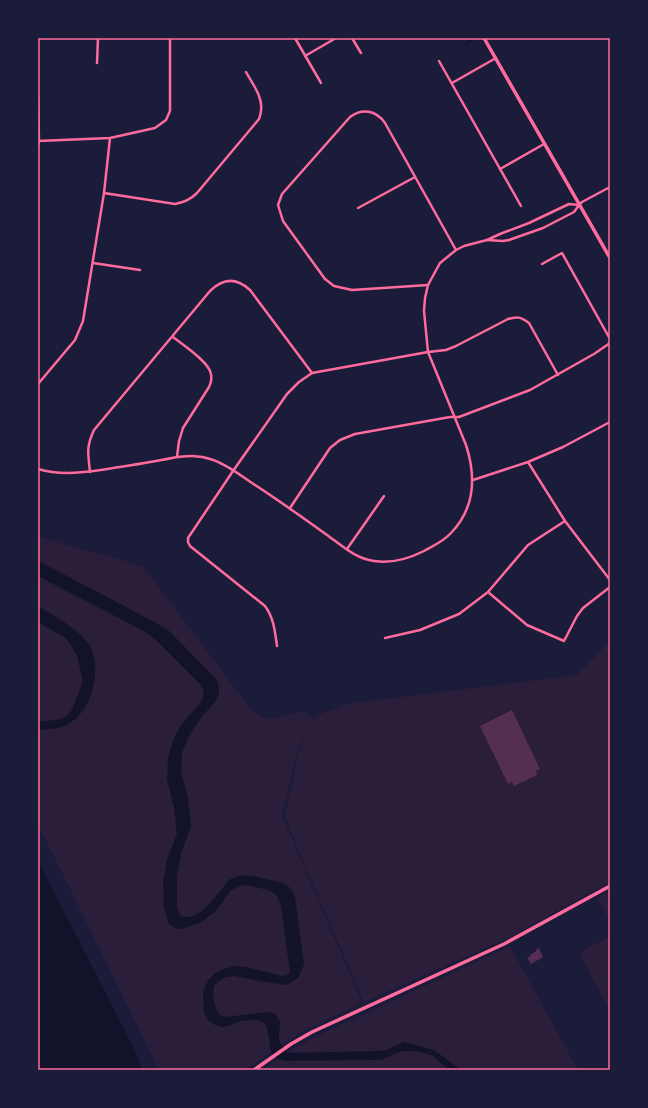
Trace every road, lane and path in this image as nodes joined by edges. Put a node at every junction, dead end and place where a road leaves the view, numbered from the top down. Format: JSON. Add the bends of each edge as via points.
{"nodes":[{"id":1,"x":98,"y":38,"type":"edge"},
{"id":2,"x":170,"y":38,"type":"edge"},
{"id":3,"x":295,"y":38,"type":"edge"},
{"id":4,"x":336,"y":38,"type":"edge"},
{"id":5,"x":352,"y":38,"type":"edge"},
{"id":6,"x":484,"y":38,"type":"edge"},
{"id":7,"x":361,"y":53,"type":"dead end"},
{"id":8,"x":305,"y":56,"type":"junction"},
{"id":9,"x":496,"y":58,"type":"junction"},
{"id":10,"x":439,"y":61,"type":"dead end"},
{"id":11,"x":97,"y":63,"type":"dead end"},
{"id":12,"x":246,"y":72,"type":"dead end"},
{"id":13,"x":321,"y":83,"type":"dead end"},
{"id":14,"x":452,"y":83,"type":"junction"},
{"id":15,"x":38,"y":97,"type":"edge"},
{"id":16,"x":110,"y":138,"type":"junction"},
{"id":17,"x":38,"y":141,"type":"edge"},
{"id":18,"x":544,"y":144,"type":"junction"},
{"id":19,"x":38,"y":146,"type":"edge"},
{"id":20,"x":500,"y":169,"type":"junction"},
{"id":21,"x":415,"y":177,"type":"junction"},
{"id":22,"x":610,"y":187,"type":"edge"},
{"id":23,"x":104,"y":193,"type":"junction"},
{"id":24,"x":579,"y":204,"type":"junction"},
{"id":25,"x":521,"y":206,"type":"dead end"},
{"id":26,"x":358,"y":208,"type":"dead end"},
{"id":27,"x":487,"y":240,"type":"junction"},
{"id":28,"x":456,"y":250,"type":"junction"},
{"id":29,"x":610,"y":258,"type":"edge"},
{"id":30,"x":93,"y":263,"type":"junction"},
{"id":31,"x":542,"y":264,"type":"dead end"},
{"id":32,"x":140,"y":270,"type":"dead end"},
{"id":33,"x":428,"y":285,"type":"junction"},
{"id":34,"x":173,"y":336,"type":"junction"},
{"id":35,"x":610,"y":339,"type":"edge"},
{"id":36,"x":610,"y":343,"type":"edge"},
{"id":37,"x":428,"y":352,"type":"junction"},
{"id":38,"x":312,"y":374,"type":"junction"},
{"id":39,"x":558,"y":375,"type":"junction"},
{"id":40,"x":38,"y":384,"type":"edge"},
{"id":41,"x":455,"y":417,"type":"junction"},
{"id":42,"x":610,"y":422,"type":"edge"},
{"id":43,"x":177,"y":457,"type":"junction"},
{"id":44,"x":528,"y":462,"type":"junction"},
{"id":45,"x":38,"y":469,"type":"edge"},
{"id":46,"x":233,"y":471,"type":"junction"},
{"id":47,"x":90,"y":472,"type":"junction"},
{"id":48,"x":473,"y":480,"type":"junction"},
{"id":49,"x":384,"y":496,"type":"dead end"},
{"id":50,"x":290,"y":508,"type":"junction"},
{"id":51,"x":565,"y":521,"type":"junction"},
{"id":52,"x":347,"y":549,"type":"junction"},
{"id":53,"x":610,"y":580,"type":"edge"},
{"id":54,"x":610,"y":587,"type":"edge"},
{"id":55,"x":488,"y":592,"type":"junction"},
{"id":56,"x":385,"y":638,"type":"dead end"},
{"id":57,"x":277,"y":646,"type":"dead end"},
{"id":58,"x":610,"y":886,"type":"edge"},
{"id":59,"x":254,"y":1070,"type":"edge"}],
"edges":[{"from":1,"to":11,"type":"street"},
{"from":2,"to":16,"type":"street","via":[[170,111],[166,120],[155,128]]},
{"from":3,"to":8,"type":"street"},
{"from":4,"to":8,"type":"street"},
{"from":5,"to":7,"type":"street"},
{"from":6,"to":9,"type":"street"},
{"from":8,"to":13,"type":"street"},
{"from":9,"to":14,"type":"street"},
{"from":9,"to":18,"type":"street"},
{"from":10,"to":14,"type":"street"},
{"from":12,"to":23,"type":"street","via":[[260,101],[262,109],[259,119],[191,199],[175,204]]},
{"from":14,"to":20,"type":"street"},
{"from":15,"to":17,"type":"street"},
{"from":16,"to":17,"type":"street"},
{"from":16,"to":23,"type":"street"},
{"from":17,"to":19,"type":"street"},
{"from":18,"to":20,"type":"street"},
{"from":18,"to":24,"type":"street"},
{"from":20,"to":25,"type":"street"},
{"from":21,"to":26,"type":"street"},
{"from":21,"to":28,"type":"street"},
{"from":21,"to":33,"type":"street","via":[[382,119],[375,113],[362,111],[344,123],[282,194],[278,205],[284,221],[325,279],[334,286],[352,290]]},
{"from":22,"to":24,"type":"street"},
{"from":23,"to":30,"type":"street"},
{"from":24,"to":27,"type":"street","via":[[569,204]]},
{"from":24,"to":27,"type":"street","via":[[574,212],[532,233],[503,241]]},
{"from":24,"to":29,"type":"street"},
{"from":27,"to":28,"type":"street"},
{"from":28,"to":33,"type":"street","via":[[440,263]]},
{"from":30,"to":32,"type":"street"},
{"from":30,"to":40,"type":"street","via":[[83,321],[75,340]]},
{"from":31,"to":35,"type":"street","via":[[562,253]]},
{"from":33,"to":37,"type":"street","via":[[424,311]]},
{"from":34,"to":38,"type":"street","via":[[214,287],[234,280],[250,290]]},
{"from":34,"to":43,"type":"street","via":[[208,366],[212,380],[183,428]]},
{"from":34,"to":47,"type":"street","via":[[94,430],[89,441]]},
{"from":36,"to":39,"type":"street"},
{"from":37,"to":38,"type":"street"},
{"from":37,"to":39,"type":"street","via":[[456,346],[515,316],[529,323]]},
{"from":37,"to":41,"type":"street"},
{"from":38,"to":46,"type":"street","via":[[287,394]]},
{"from":39,"to":41,"type":"street","via":[[524,393]]},
{"from":41,"to":48,"type":"street","via":[[471,461]]},
{"from":41,"to":50,"type":"street","via":[[355,434],[340,440],[330,448]]},
{"from":42,"to":44,"type":"street"},
{"from":43,"to":46,"type":"street","via":[[212,459]]},
{"from":43,"to":47,"type":"street"},
{"from":44,"to":48,"type":"street"},
{"from":44,"to":51,"type":"street"},
{"from":45,"to":47,"type":"street","via":[[54,473]]},
{"from":46,"to":50,"type":"street"},
{"from":46,"to":57,"type":"street","via":[[188,538],[188,542],[265,606],[273,619]]},
{"from":48,"to":52,"type":"street","via":[[470,498],[458,526],[434,546],[391,562],[374,561]]},
{"from":49,"to":52,"type":"street"},
{"from":50,"to":52,"type":"street"},
{"from":51,"to":53,"type":"street"},
{"from":51,"to":55,"type":"street","via":[[528,545]]},
{"from":54,"to":55,"type":"street","via":[[577,616],[564,641],[527,625]]},
{"from":55,"to":56,"type":"street","via":[[452,617],[420,630]]},
{"from":58,"to":59,"type":"street","via":[[504,944],[312,1032]]}]}
